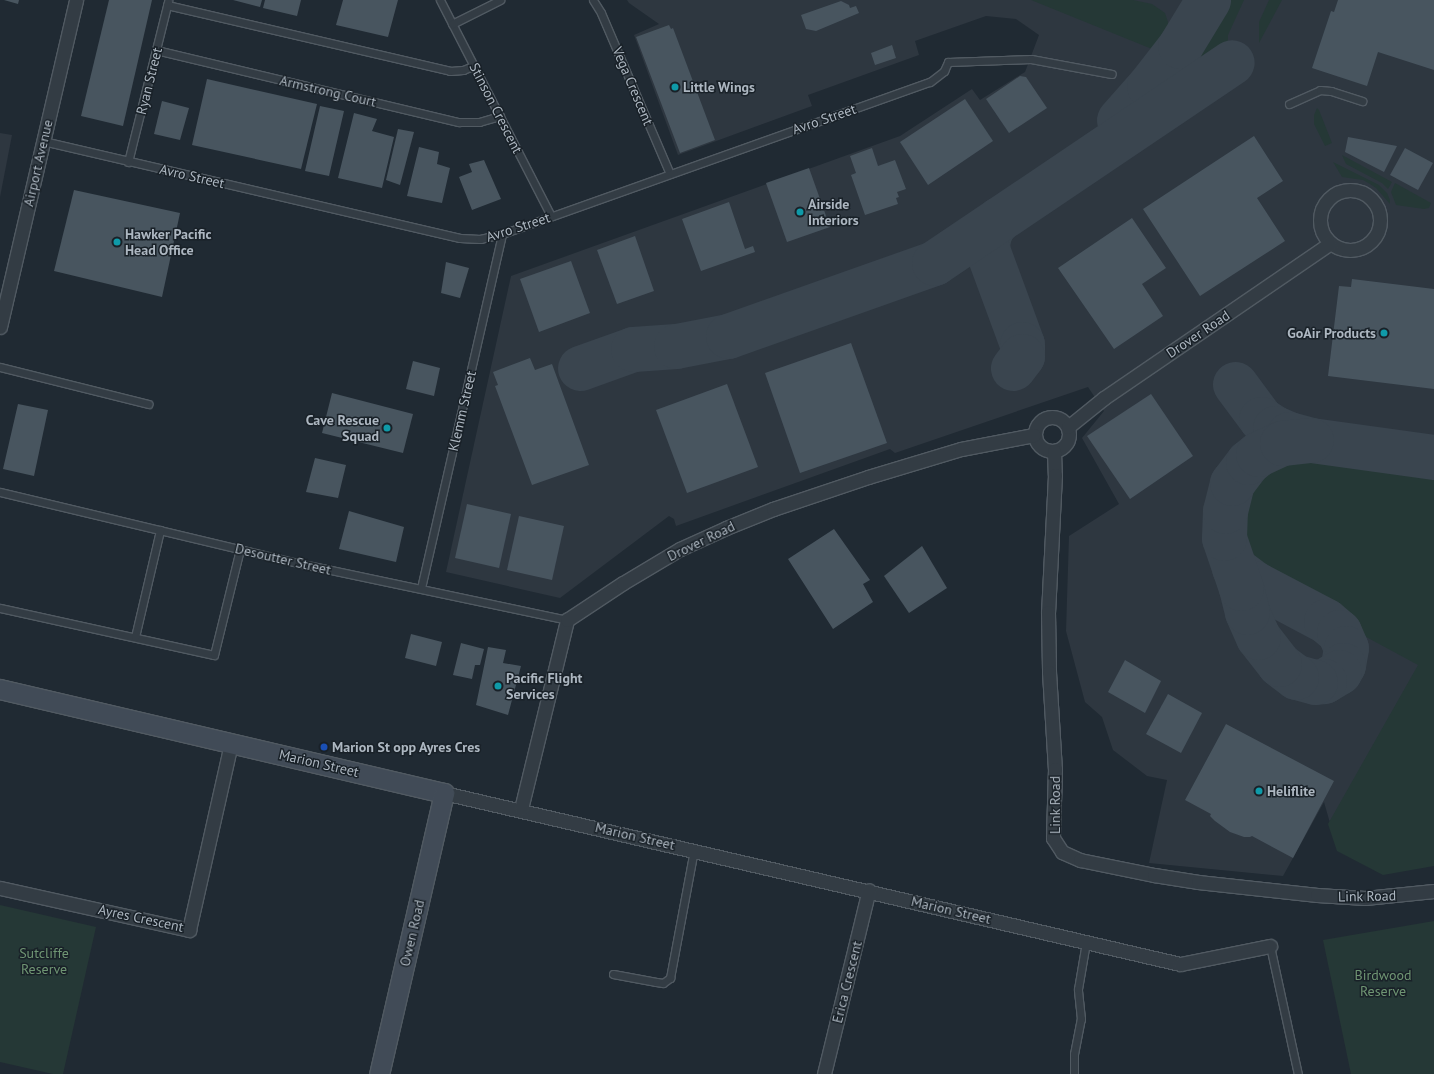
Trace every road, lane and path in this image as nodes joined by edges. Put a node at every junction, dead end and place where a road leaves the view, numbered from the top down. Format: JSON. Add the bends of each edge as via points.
{"nodes":[{"id":1,"x":76,"y":0,"type":"edge"},
{"id":2,"x":440,"y":0,"type":"edge"},
{"id":3,"x":500,"y":0,"type":"edge"},
{"id":4,"x":593,"y":0,"type":"edge"},
{"id":5,"x":168,"y":2,"type":"edge"},
{"id":6,"x":452,"y":24,"type":"junction"},
{"id":7,"x":156,"y":50,"type":"junction"},
{"id":8,"x":474,"y":66,"type":"junction"},
{"id":9,"x":1112,"y":74,"type":"dead end"},
{"id":10,"x":1362,"y":101,"type":"dead end"},
{"id":11,"x":1289,"y":104,"type":"dead end"},
{"id":12,"x":500,"y":116,"type":"junction"},
{"id":13,"x":43,"y":141,"type":"junction"},
{"id":14,"x":128,"y":162,"type":"junction"},
{"id":15,"x":670,"y":174,"type":"junction"},
{"id":16,"x":551,"y":216,"type":"junction"},
{"id":17,"x":502,"y":234,"type":"junction"},
{"id":18,"x":1330,"y":243,"type":"junction"},
{"id":19,"x":0,"y":327,"type":"edge"},
{"id":20,"x":0,"y":367,"type":"edge"},
{"id":21,"x":148,"y":404,"type":"dead end"},
{"id":22,"x":1068,"y":427,"type":"junction"},
{"id":23,"x":1034,"y":435,"type":"junction"},
{"id":24,"x":1054,"y":451,"type":"junction"},
{"id":25,"x":0,"y":492,"type":"edge"},
{"id":26,"x":160,"y":530,"type":"junction"},
{"id":27,"x":240,"y":549,"type":"junction"},
{"id":28,"x":421,"y":588,"type":"junction"},
{"id":29,"x":0,"y":608,"type":"edge"},
{"id":30,"x":567,"y":620,"type":"junction"},
{"id":31,"x":135,"y":637,"type":"junction"},
{"id":32,"x":0,"y":689,"type":"edge"},
{"id":33,"x":231,"y":743,"type":"junction"},
{"id":34,"x":444,"y":793,"type":"junction"},
{"id":35,"x":521,"y":810,"type":"junction"},
{"id":36,"x":694,"y":850,"type":"junction"},
{"id":37,"x":0,"y":888,"type":"edge"},
{"id":38,"x":869,"y":890,"type":"junction"},
{"id":39,"x":1434,"y":891,"type":"edge"},
{"id":40,"x":1086,"y":942,"type":"junction"},
{"id":41,"x":1270,"y":946,"type":"joint"},
{"id":42,"x":613,"y":974,"type":"dead end"},
{"id":43,"x":379,"y":1074,"type":"edge"},
{"id":44,"x":824,"y":1074,"type":"edge"},
{"id":45,"x":1074,"y":1074,"type":"edge"},
{"id":46,"x":1298,"y":1074,"type":"edge"}],
"edges":[{"from":1,"to":13,"type":"street","name":"Airport Avenue"},
{"from":2,"to":6,"type":"lane","name":"Stinson Crescent"},
{"from":3,"to":6,"type":"lane"},
{"from":4,"to":15,"type":"lane","name":"Vega Crescent","via":[[601,13]]},
{"from":5,"to":7,"type":"lane","name":"Ryan Street"},
{"from":5,"to":8,"type":"lane","via":[[450,71]]},
{"from":6,"to":8,"type":"lane","name":"Stinson Crescent"},
{"from":7,"to":12,"type":"lane","name":"Armstrong Court","via":[[459,122],[479,122]]},
{"from":7,"to":14,"type":"lane","name":"Ryan Street"},
{"from":8,"to":12,"type":"lane","name":"Stinson Crescent"},
{"from":9,"to":15,"type":"lane","name":"Avro Street","via":[[1031,59],[948,62],[944,71],[930,82]]},
{"from":10,"to":11,"type":"lane","via":[[1320,90]]},
{"from":12,"to":16,"type":"lane","name":"Stinson Crescent"},
{"from":13,"to":14,"type":"lane","name":"Avro Street"},
{"from":13,"to":19,"type":"street","name":"Airport Avenue"},
{"from":14,"to":17,"type":"lane","name":"Avro Street","via":[[460,238],[480,239]]},
{"from":15,"to":16,"type":"lane","name":"Avro Street"},
{"from":16,"to":17,"type":"lane","name":"Avro Street"},
{"from":17,"to":28,"type":"lane","name":"Klemm Street"},
{"from":18,"to":18,"type":"street","via":[[1324,236],[1320,222],[1322,209],[1327,200],[1334,194],[1352,190],[1370,197],[1380,218],[1380,225],[1373,240],[1352,250],[1344,250]]},
{"from":18,"to":22,"type":"street","name":"Drover Road","via":[[1104,398]]},
{"from":20,"to":21,"type":"lane"},
{"from":22,"to":23,"type":"street","via":[[1059,418],[1047,417],[1038,424]]},
{"from":22,"to":24,"type":"street","via":[[1067,442]]},
{"from":23,"to":24,"type":"street","via":[[1039,445],[1048,451]]},
{"from":23,"to":30,"type":"street","name":"Drover Road","via":[[961,449],[773,509],[680,549]]},
{"from":24,"to":39,"type":"street","name":"Link Road","via":[[1048,612],[1049,672],[1055,770],[1053,838],[1062,852],[1093,864],[1154,875],[1317,895],[1365,898]]},
{"from":25,"to":26,"type":"lane","name":"Desoutter Street"},
{"from":26,"to":27,"type":"lane","name":"Desoutter Street"},
{"from":26,"to":31,"type":"lane"},
{"from":27,"to":28,"type":"lane","name":"Desoutter Street"},
{"from":27,"to":31,"type":"lane","via":[[214,655]]},
{"from":28,"to":30,"type":"lane","name":"Desoutter Street"},
{"from":29,"to":31,"type":"lane"},
{"from":30,"to":35,"type":"street"},
{"from":32,"to":33,"type":"main road","name":"Marion Street"},
{"from":33,"to":34,"type":"main road","name":"Marion Street"},
{"from":33,"to":37,"type":"street","name":"Ayres Crescent","via":[[189,930]]},
{"from":34,"to":35,"type":"street","name":"Marion Street"},
{"from":34,"to":43,"type":"main road","name":"Owen Road"},
{"from":35,"to":36,"type":"street","name":"Marion Street"},
{"from":36,"to":38,"type":"street","name":"Marion Street"},
{"from":36,"to":42,"type":"lane","via":[[670,978],[664,983]]},
{"from":38,"to":40,"type":"street","name":"Marion Street"},
{"from":38,"to":44,"type":"street","name":"Erica Crescent"},
{"from":40,"to":41,"type":"street","name":"Marion Street","via":[[1180,964]]},
{"from":40,"to":45,"type":"lane","via":[[1078,989],[1081,1019],[1074,1054]]},
{"from":41,"to":46,"type":"lane"}]}
